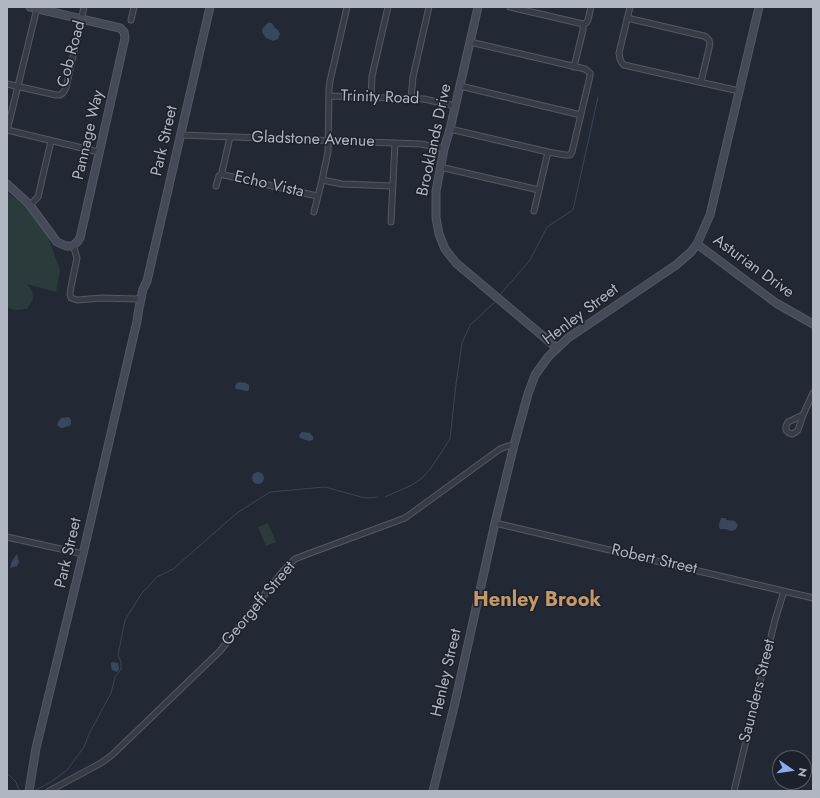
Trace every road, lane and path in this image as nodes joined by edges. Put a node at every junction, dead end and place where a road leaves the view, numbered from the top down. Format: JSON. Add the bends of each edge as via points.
{"nodes":[{"id":1,"x":84,"y":7,"type":"edge"},
{"id":2,"x":134,"y":7,"type":"edge"},
{"id":3,"x":210,"y":7,"type":"edge"},
{"id":4,"x":347,"y":7,"type":"edge"},
{"id":5,"x":388,"y":7,"type":"edge"},
{"id":6,"x":429,"y":7,"type":"edge"},
{"id":7,"x":478,"y":7,"type":"edge"},
{"id":8,"x":510,"y":7,"type":"edge"},
{"id":9,"x":591,"y":7,"type":"edge"},
{"id":10,"x":630,"y":7,"type":"edge"},
{"id":11,"x":759,"y":7,"type":"edge"},
{"id":12,"x":33,"y":8,"type":"edge"},
{"id":13,"x":627,"y":18,"type":"junction"},
{"id":14,"x":81,"y":19,"type":"junction"},
{"id":15,"x":131,"y":20,"type":"dead end"},
{"id":16,"x":583,"y":24,"type":"junction"},
{"id":17,"x":470,"y":42,"type":"junction"},
{"id":18,"x":574,"y":67,"type":"junction"},
{"id":19,"x":701,"y":82,"type":"junction"},
{"id":20,"x":7,"y":84,"type":"edge"},
{"id":21,"x":18,"y":86,"type":"junction"},
{"id":22,"x":460,"y":86,"type":"junction"},
{"id":23,"x":739,"y":91,"type":"junction"},
{"id":24,"x":329,"y":96,"type":"junction"},
{"id":25,"x":371,"y":98,"type":"junction"},
{"id":26,"x":411,"y":99,"type":"junction"},
{"id":27,"x":455,"y":106,"type":"junction"},
{"id":28,"x":581,"y":115,"type":"junction"},
{"id":29,"x":450,"y":128,"type":"junction"},
{"id":30,"x":7,"y":130,"type":"edge"},
{"id":31,"x":180,"y":135,"type":"junction"},
{"id":32,"x":230,"y":137,"type":"junction"},
{"id":33,"x":51,"y":141,"type":"junction"},
{"id":34,"x":328,"y":141,"type":"junction"},
{"id":35,"x":395,"y":143,"type":"junction"},
{"id":36,"x":444,"y":150,"type":"junction"},
{"id":37,"x":99,"y":152,"type":"junction"},
{"id":38,"x":548,"y":152,"type":"junction"},
{"id":39,"x":440,"y":167,"type":"junction"},
{"id":40,"x":222,"y":173,"type":"junction"},
{"id":41,"x":322,"y":180,"type":"junction"},
{"id":42,"x":7,"y":184,"type":"edge"},
{"id":43,"x":216,"y":186,"type":"dead end"},
{"id":44,"x":392,"y":186,"type":"junction"},
{"id":45,"x":539,"y":190,"type":"junction"},
{"id":46,"x":317,"y":196,"type":"junction"},
{"id":47,"x":30,"y":205,"type":"junction"},
{"id":48,"x":534,"y":211,"type":"dead end"},
{"id":49,"x":314,"y":212,"type":"dead end"},
{"id":50,"x":391,"y":222,"type":"dead end"},
{"id":51,"x":697,"y":244,"type":"junction"},
{"id":52,"x":73,"y":245,"type":"junction"},
{"id":53,"x":146,"y":281,"type":"junction"},
{"id":54,"x":142,"y":296,"type":"junction"},
{"id":55,"x":137,"y":321,"type":"junction"},
{"id":56,"x":813,"y":324,"type":"edge"},
{"id":57,"x":557,"y":348,"type":"junction"},
{"id":58,"x":813,"y":394,"type":"edge"},
{"id":59,"x":803,"y":415,"type":"dead end"},
{"id":60,"x":514,"y":446,"type":"junction"},
{"id":61,"x":495,"y":523,"type":"junction"},
{"id":62,"x":7,"y":537,"type":"edge"},
{"id":63,"x":83,"y":554,"type":"junction"},
{"id":64,"x":784,"y":591,"type":"junction"},
{"id":65,"x":813,"y":598,"type":"edge"},
{"id":66,"x":29,"y":791,"type":"edge"},
{"id":67,"x":49,"y":791,"type":"edge"},
{"id":68,"x":433,"y":791,"type":"edge"},
{"id":69,"x":734,"y":791,"type":"edge"}],
"edges":[{"from":1,"to":14,"type":"street","name":"Cob Road"},
{"from":2,"to":15,"type":"street"},
{"from":3,"to":31,"type":"street","name":"Park Street"},
{"from":4,"to":24,"type":"street"},
{"from":5,"to":25,"type":"street","via":[[372,76]]},
{"from":6,"to":26,"type":"street","via":[[413,77]]},
{"from":7,"to":17,"type":"street","name":"Brooklands Drive"},
{"from":8,"to":16,"type":"street"},
{"from":9,"to":16,"type":"street","via":[[588,20]]},
{"from":10,"to":13,"type":"street"},
{"from":11,"to":23,"type":"street","name":"Henley Street"},
{"from":12,"to":14,"type":"street","name":"Pannage Way"},
{"from":12,"to":21,"type":"street"},
{"from":13,"to":19,"type":"street","via":[[619,53],[624,65]]},
{"from":13,"to":19,"type":"street","via":[[706,37],[710,44]]},
{"from":14,"to":21,"type":"street","name":"Cob Road","via":[[63,92],[56,95]]},
{"from":14,"to":37,"type":"street","name":"Pannage Way","via":[[120,28],[125,36]]},
{"from":16,"to":18,"type":"street"},
{"from":17,"to":18,"type":"street"},
{"from":17,"to":22,"type":"street","name":"Brooklands Drive"},
{"from":18,"to":28,"type":"street","via":[[590,73]]},
{"from":19,"to":23,"type":"street"},
{"from":20,"to":21,"type":"street","name":"Cob Road"},
{"from":21,"to":30,"type":"street"},
{"from":22,"to":27,"type":"street","name":"Brooklands Drive"},
{"from":22,"to":28,"type":"street"},
{"from":23,"to":51,"type":"street","name":"Henley Street","via":[[710,215]]},
{"from":24,"to":25,"type":"street","name":"Trinity Road"},
{"from":24,"to":34,"type":"street"},
{"from":25,"to":26,"type":"street","name":"Trinity Road"},
{"from":26,"to":27,"type":"street","name":"Trinity Road","via":[[431,100]]},
{"from":27,"to":29,"type":"street","name":"Brooklands Drive"},
{"from":28,"to":38,"type":"street","via":[[572,152],[567,155]]},
{"from":29,"to":36,"type":"street","name":"Brooklands Drive"},
{"from":29,"to":38,"type":"street"},
{"from":30,"to":33,"type":"street"},
{"from":31,"to":32,"type":"street","name":"Gladstone Avenue"},
{"from":31,"to":53,"type":"street","name":"Park Street"},
{"from":32,"to":34,"type":"street","name":"Gladstone Avenue"},
{"from":32,"to":40,"type":"street","name":"Echo Vista"},
{"from":33,"to":37,"type":"street"},
{"from":33,"to":47,"type":"street","via":[[38,197]]},
{"from":34,"to":35,"type":"street","name":"Gladstone Avenue"},
{"from":34,"to":41,"type":"street"},
{"from":35,"to":36,"type":"street","name":"Gladstone Avenue","via":[[421,144]]},
{"from":35,"to":44,"type":"street"},
{"from":36,"to":39,"type":"street","name":"Brooklands Drive"},
{"from":37,"to":52,"type":"street","name":"Pannage Way","via":[[80,238]]},
{"from":38,"to":45,"type":"street"},
{"from":39,"to":45,"type":"street"},
{"from":39,"to":57,"type":"street","name":"Brooklands Drive","via":[[436,191],[436,218],[445,248],[456,263]]},
{"from":40,"to":43,"type":"street","name":"Echo Vista"},
{"from":40,"to":46,"type":"street","name":"Echo Vista"},
{"from":41,"to":44,"type":"street","via":[[342,184]]},
{"from":41,"to":46,"type":"street"},
{"from":42,"to":47,"type":"street"},
{"from":44,"to":50,"type":"street"},
{"from":45,"to":48,"type":"street"},
{"from":46,"to":49,"type":"street"},
{"from":47,"to":52,"type":"street","via":[[56,242],[66,246]]},
{"from":51,"to":56,"type":"street","name":"Asturian Drive","via":[[776,303]]},
{"from":51,"to":57,"type":"street","name":"Henley Street","via":[[676,265]]},
{"from":52,"to":54,"type":"street","via":[[77,258],[70,287],[71,298],[136,299]]},
{"from":53,"to":54,"type":"street","name":"Park Street"},
{"from":53,"to":55,"type":"street","name":"Park Street","via":[[142,308]]},
{"from":54,"to":55,"type":"street","name":"Park Street"},
{"from":55,"to":63,"type":"street","name":"Park Street"},
{"from":57,"to":60,"type":"street","name":"Henley Street","via":[[535,375]]},
{"from":58,"to":59,"type":"street"},
{"from":60,"to":61,"type":"street","name":"Henley Street"},
{"from":60,"to":67,"type":"street","name":"Georgeff Street","via":[[500,449],[405,518],[295,559],[220,651],[112,755]]},
{"from":61,"to":64,"type":"street","name":"Robert Street"},
{"from":61,"to":68,"type":"street","name":"Henley Street"},
{"from":62,"to":63,"type":"street"},
{"from":63,"to":66,"type":"street","name":"Park Street","via":[[36,748]]},
{"from":64,"to":65,"type":"street","name":"Robert Street"},
{"from":64,"to":69,"type":"street","name":"Saunders Street"}]}
